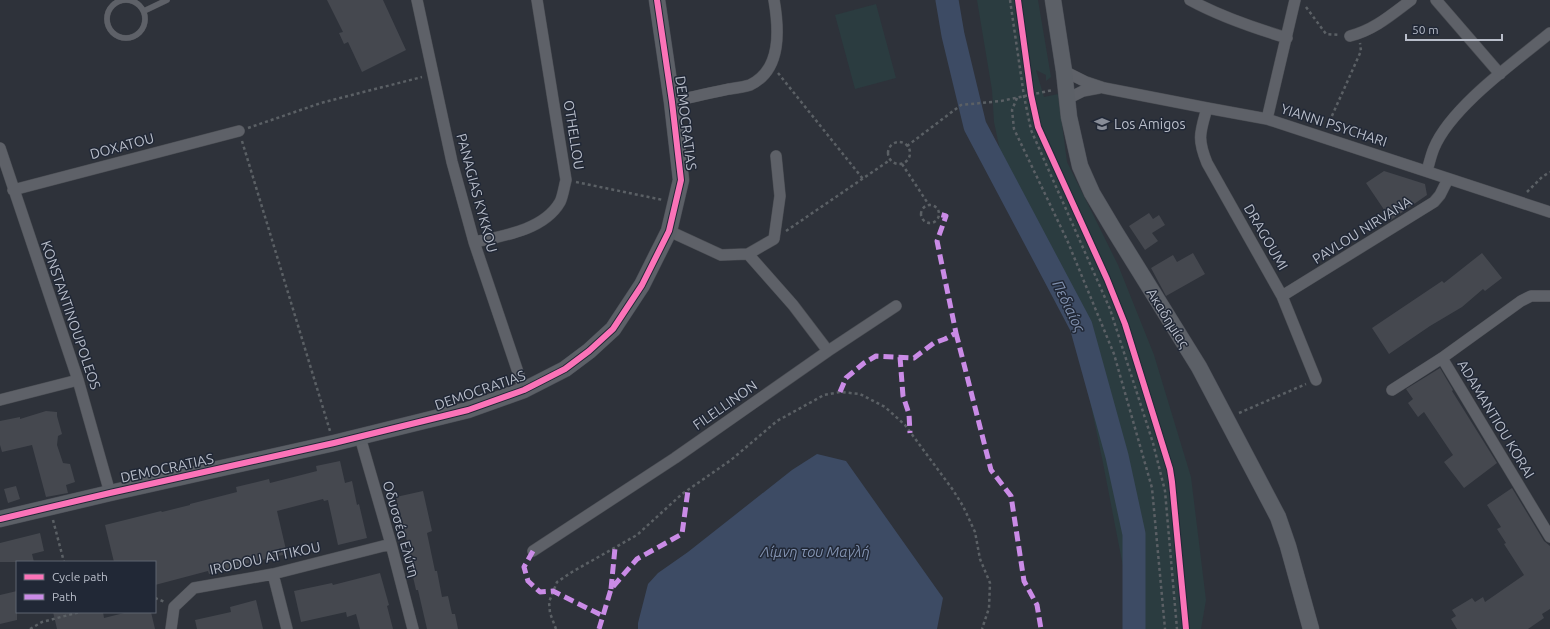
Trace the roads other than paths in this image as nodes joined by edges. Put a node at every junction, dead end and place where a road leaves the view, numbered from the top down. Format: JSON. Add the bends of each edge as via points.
{"nodes":[{"id":1,"x":167,"y":0,"type":"edge"},
{"id":2,"x":417,"y":0,"type":"edge"},
{"id":3,"x":537,"y":0,"type":"edge"},
{"id":4,"x":657,"y":0,"type":"edge"},
{"id":5,"x":774,"y":0,"type":"edge"},
{"id":6,"x":1053,"y":0,"type":"edge"},
{"id":7,"x":1190,"y":0,"type":"edge"},
{"id":8,"x":1411,"y":0,"type":"edge"},
{"id":9,"x":1436,"y":0,"type":"edge"},
{"id":10,"x":1300,"y":3,"type":"edge"},
{"id":11,"x":144,"y":11,"type":"junction"},
{"id":12,"x":1550,"y":33,"type":"edge"},
{"id":13,"x":1354,"y":35,"type":"road end"},
{"id":14,"x":1287,"y":38,"type":"junction"},
{"id":15,"x":1500,"y":74,"type":"junction"},
{"id":16,"x":1066,"y":86,"type":"junction"},
{"id":17,"x":1104,"y":88,"type":"junction"},
{"id":18,"x":672,"y":102,"type":"junction"},
{"id":19,"x":1207,"y":108,"type":"junction"},
{"id":20,"x":1267,"y":119,"type":"junction"},
{"id":21,"x":239,"y":131,"type":"road end"},
{"id":22,"x":0,"y":148,"type":"edge"},
{"id":23,"x":776,"y":156,"type":"dead end"},
{"id":24,"x":1427,"y":171,"type":"junction"},
{"id":25,"x":1448,"y":179,"type":"junction"},
{"id":26,"x":13,"y":190,"type":"junction"},
{"id":27,"x":1550,"y":212,"type":"edge"},
{"id":28,"x":669,"y":231,"type":"junction"},
{"id":29,"x":474,"y":242,"type":"junction"},
{"id":30,"x":748,"y":254,"type":"junction"},
{"id":31,"x":1282,"y":296,"type":"junction"},
{"id":32,"x":1550,"y":296,"type":"edge"},
{"id":33,"x":896,"y":306,"type":"dead end"},
{"id":34,"x":828,"y":351,"type":"junction"},
{"id":35,"x":1442,"y":358,"type":"junction"},
{"id":36,"x":78,"y":380,"type":"junction"},
{"id":37,"x":1316,"y":380,"type":"road end"},
{"id":38,"x":524,"y":390,"type":"junction"},
{"id":39,"x":1392,"y":390,"type":"dead end"},
{"id":40,"x":0,"y":400,"type":"edge"},
{"id":41,"x":360,"y":437,"type":"junction"},
{"id":42,"x":110,"y":492,"type":"junction"},
{"id":43,"x":0,"y":519,"type":"edge"},
{"id":44,"x":1550,"y":537,"type":"edge"},
{"id":45,"x":391,"y":544,"type":"junction"},
{"id":46,"x":533,"y":551,"type":"dead end"},
{"id":47,"x":273,"y":574,"type":"junction"},
{"id":48,"x":171,"y":629,"type":"edge"},
{"id":49,"x":287,"y":629,"type":"edge"},
{"id":50,"x":413,"y":629,"type":"edge"},
{"id":51,"x":1311,"y":629,"type":"edge"}],
"edges":[{"from":1,"to":11,"type":"lane"},
{"from":2,"to":29,"type":"street","name":"PANAGIAS KYKKOU","via":[[452,162]]},
{"from":3,"to":29,"type":"street","name":"OTHELLOU","via":[[566,180],[560,202],[545,219],[519,232]]},
{"from":4,"to":18,"type":"street","name":"DEMOCRATIAS"},
{"from":5,"to":18,"type":"street","via":[[777,17],[776,48],[772,65],[762,76],[750,85]]},
{"from":6,"to":16,"type":"street","name":"Ακαδημίας"},
{"from":7,"to":14,"type":"street","via":[[1222,16]]},
{"from":8,"to":13,"type":"street","via":[[1371,29]]},
{"from":9,"to":15,"type":"street"},
{"from":10,"to":14,"type":"street"},
{"from":11,"to":11,"type":"lane","via":[[145,23],[141,32],[131,38],[117,36],[111,31],[107,20],[110,9],[117,2],[129,0],[138,4]]},
{"from":12,"to":15,"type":"street"},
{"from":14,"to":20,"type":"street"},
{"from":15,"to":24,"type":"street","via":[[1451,121],[1434,148]]},
{"from":16,"to":17,"type":"street","name":"YIANNI PSYCHARI","via":[[1082,91]]},
{"from":16,"to":17,"type":"street","name":"YIANNI PSYCHARI","via":[[1086,82]]},
{"from":16,"to":51,"type":"street","name":"Ακαδημίας","via":[[1069,117],[1080,166],[1114,230],[1199,367],[1278,517]]},
{"from":17,"to":19,"type":"street","name":"YIANNI PSYCHARI"},
{"from":18,"to":28,"type":"street","name":"DEMOCRATIAS","via":[[681,180]]},
{"from":19,"to":20,"type":"street","name":"YIANNI PSYCHARI"},
{"from":19,"to":31,"type":"street","name":"DRAGOUMI","via":[[1201,130],[1201,148]]},
{"from":20,"to":24,"type":"street","name":"YIANNI PSYCHARI"},
{"from":21,"to":26,"type":"street","name":"DOXATOU"},
{"from":22,"to":26,"type":"street","name":"KONSTANTINOUPOLEOS"},
{"from":23,"to":30,"type":"street","via":[[780,196],[774,239]]},
{"from":24,"to":25,"type":"street","name":"YIANNI PSYCHARI"},
{"from":25,"to":27,"type":"street","name":"YIANNI PSYCHARI"},
{"from":25,"to":31,"type":"street","name":"PAVLOU NIRVANA","via":[[1434,202]]},
{"from":26,"to":36,"type":"street","name":"KONSTANTINOUPOLEOS"},
{"from":28,"to":30,"type":"street","via":[[721,254]]},
{"from":28,"to":38,"type":"street","name":"DEMOCRATIAS","via":[[642,285],[613,329],[565,369]]},
{"from":29,"to":38,"type":"street","name":"PANAGIAS KYKKOU"},
{"from":30,"to":34,"type":"street","via":[[793,305]]},
{"from":31,"to":37,"type":"street","name":"DRAGOUMI"},
{"from":32,"to":35,"type":"street","via":[[1530,296],[1521,301]]},
{"from":33,"to":34,"type":"street","name":"FILELLINON"},
{"from":34,"to":46,"type":"street","name":"FILELLINON","via":[[675,458]]},
{"from":35,"to":39,"type":"street"},
{"from":35,"to":44,"type":"street","name":"ADAMANTIOU KORAI"},
{"from":36,"to":40,"type":"street"},
{"from":36,"to":42,"type":"street","name":"KONSTANTINOUPOLEOS"},
{"from":38,"to":41,"type":"street","name":"DEMOCRATIAS","via":[[468,410]]},
{"from":41,"to":42,"type":"street","name":"DEMOCRATIAS"},
{"from":41,"to":45,"type":"street","name":"Οδυσσέα Ελύτη"},
{"from":42,"to":43,"type":"street","name":"DEMOCRATIAS"},
{"from":45,"to":47,"type":"street","name":"IRODOU ATTIKOU"},
{"from":45,"to":50,"type":"street","name":"Οδυσσέα Ελύτη"},
{"from":47,"to":48,"type":"street","name":"IRODOU ATTIKOU","via":[[194,588],[174,607]]},
{"from":47,"to":49,"type":"street"}]}
